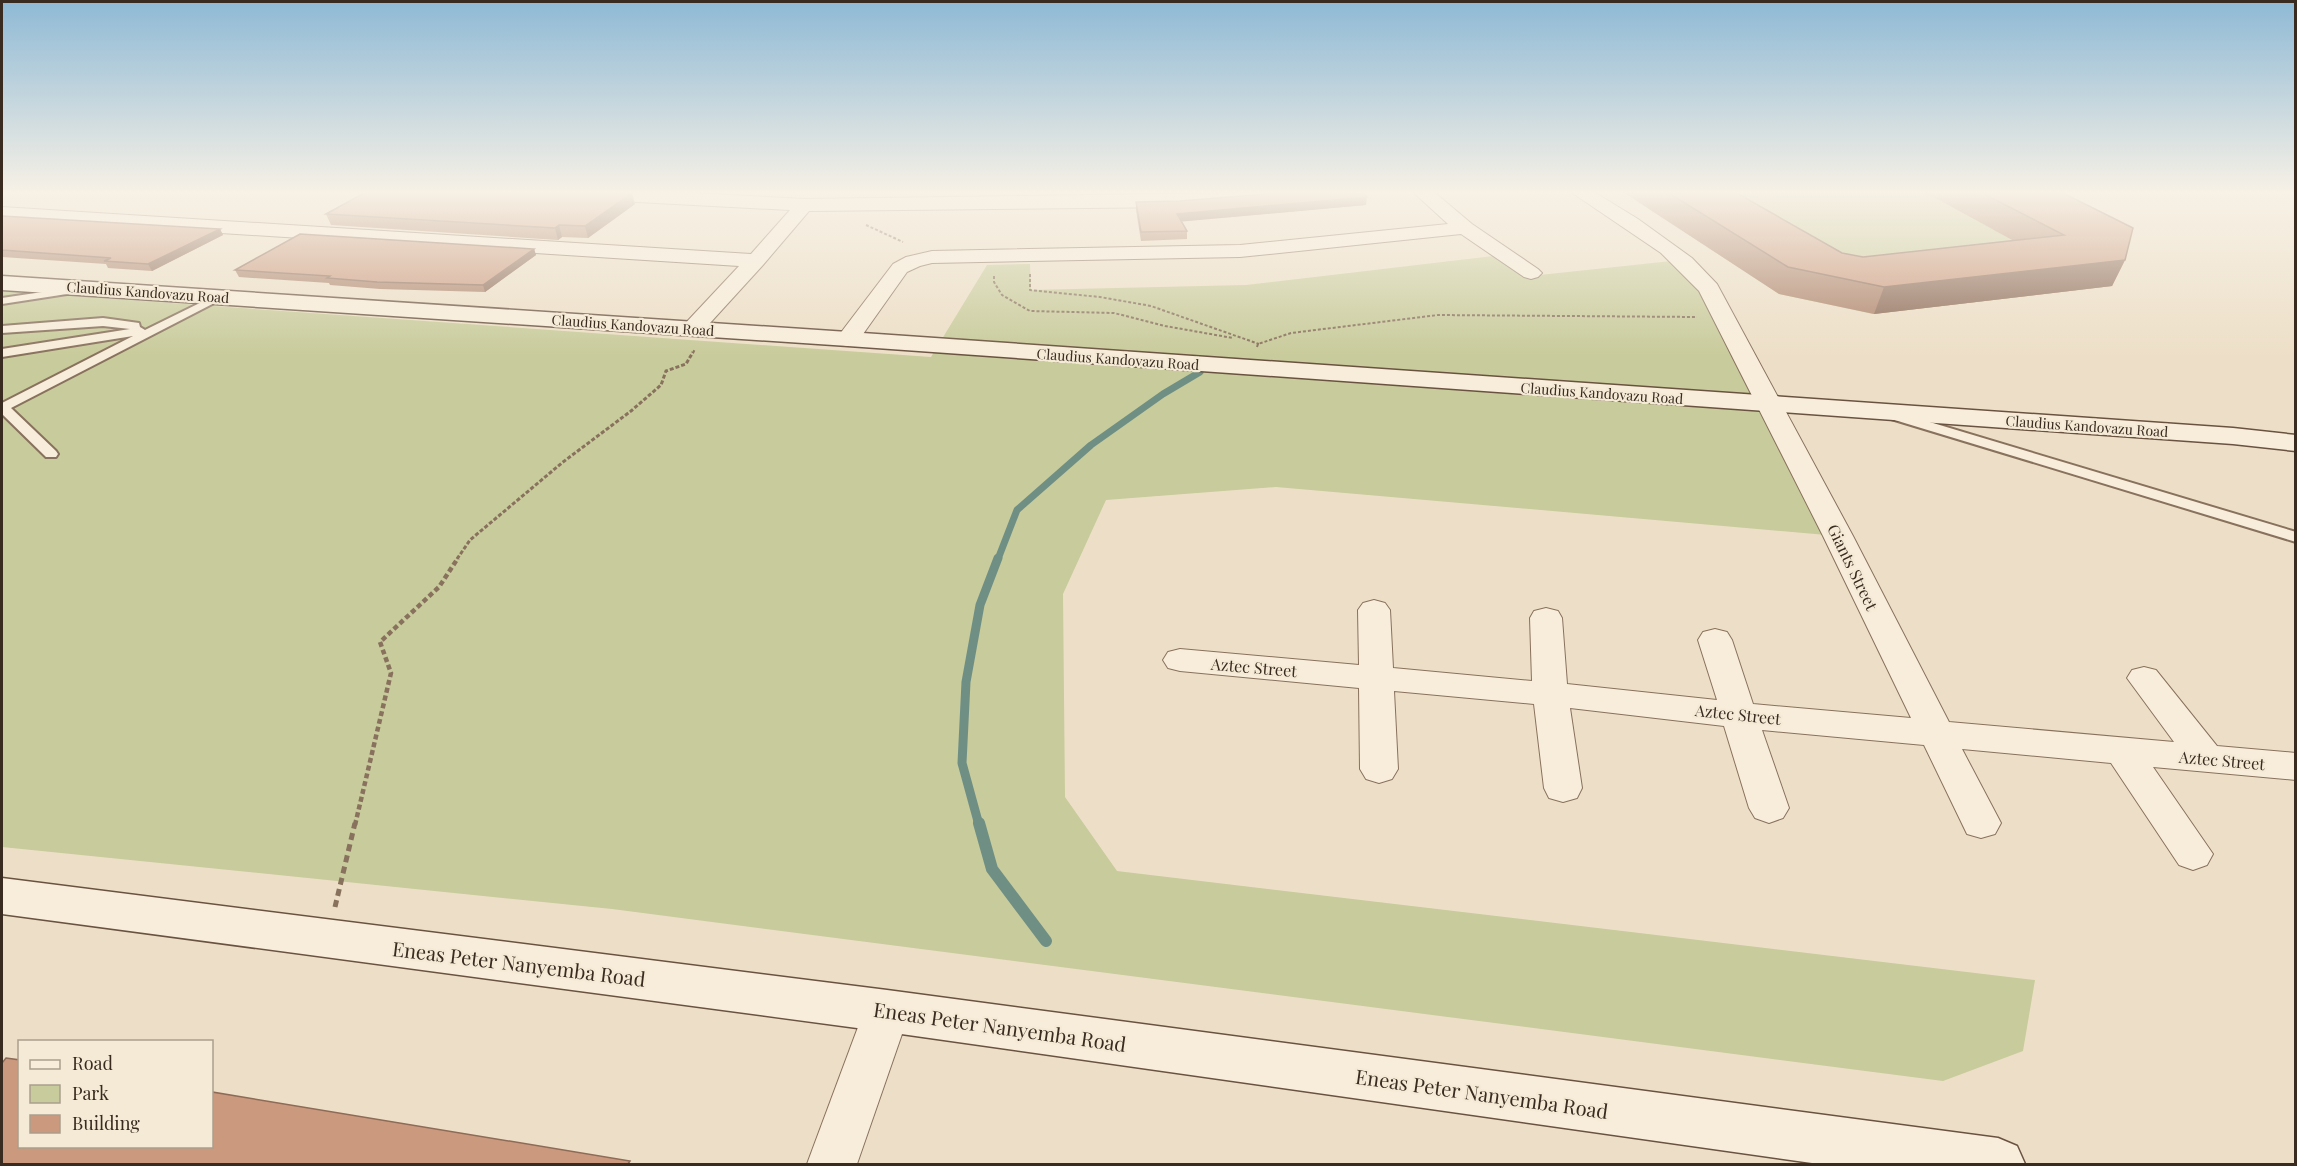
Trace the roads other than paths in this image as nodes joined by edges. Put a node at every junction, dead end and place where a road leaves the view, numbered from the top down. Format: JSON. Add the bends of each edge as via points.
{"nodes":[{"id":1,"x":527,"y":246,"type":"edge"},
{"id":2,"x":769,"y":246,"type":"edge"},
{"id":3,"x":1285,"y":246,"type":"edge"},
{"id":4,"x":1493,"y":246,"type":"edge"},
{"id":5,"x":1661,"y":246,"type":"edge"},
{"id":6,"x":756,"y":261,"type":"junction"},
{"id":7,"x":1531,"y":273,"type":"dead end"},
{"id":8,"x":2,"y":283,"type":"edge"},
{"id":9,"x":89,"y":289,"type":"junction"},
{"id":10,"x":218,"y":297,"type":"junction"},
{"id":11,"x":2,"y":301,"type":"edge"},
{"id":12,"x":2,"y":329,"type":"edge"},
{"id":13,"x":156,"y":329,"type":"junction"},
{"id":14,"x":698,"y":329,"type":"junction"},
{"id":15,"x":848,"y":339,"type":"junction"},
{"id":16,"x":2,"y":352,"type":"edge"},
{"id":17,"x":1769,"y":404,"type":"junction"},
{"id":18,"x":2,"y":407,"type":"edge"},
{"id":19,"x":1884,"y":412,"type":"junction"},
{"id":20,"x":2156,"y":431,"type":"junction"},
{"id":21,"x":2234,"y":436,"type":"junction"},
{"id":22,"x":2295,"y":437,"type":"edge"},
{"id":23,"x":2295,"y":443,"type":"edge"},
{"id":24,"x":51,"y":454,"type":"dead end"},
{"id":25,"x":2295,"y":454,"type":"edge"},
{"id":26,"x":2295,"y":537,"type":"edge"},
{"id":27,"x":1374,"y":609,"type":"dead end"},
{"id":28,"x":1546,"y":618,"type":"dead end"},
{"id":29,"x":1714,"y":640,"type":"dead end"},
{"id":30,"x":1180,"y":660,"type":"dead end"},
{"id":31,"x":1376,"y":678,"type":"junction"},
{"id":32,"x":2144,"y":678,"type":"dead end"},
{"id":33,"x":1550,"y":694,"type":"junction"},
{"id":34,"x":1739,"y":715,"type":"junction"},
{"id":35,"x":1934,"y":732,"type":"junction"},
{"id":36,"x":2123,"y":752,"type":"junction"},
{"id":37,"x":2206,"y":758,"type":"junction"},
{"id":38,"x":2295,"y":767,"type":"edge"},
{"id":39,"x":1379,"y":769,"type":"dead end"},
{"id":40,"x":1563,"y":789,"type":"dead end"},
{"id":41,"x":1769,"y":808,"type":"dead end"},
{"id":42,"x":1981,"y":824,"type":"dead end"},
{"id":43,"x":2193,"y":854,"type":"dead end"},
{"id":44,"x":2,"y":896,"type":"edge"},
{"id":45,"x":887,"y":1011,"type":"junction"},
{"id":46,"x":832,"y":1164,"type":"edge"},
{"id":47,"x":1998,"y":1164,"type":"edge"}],
"edges":[{"from":1,"to":6,"type":"street"},
{"from":2,"to":6,"type":"street"},
{"from":3,"to":15,"type":"street","via":[[913,261],[900,268]]},
{"from":4,"to":7,"type":"street"},
{"from":5,"to":17,"type":"street","name":"Giants Street","via":[[1701,278]]},
{"from":6,"to":14,"type":"street"},
{"from":8,"to":9,"type":"street","name":"Claudius Kandovazu Road"},
{"from":9,"to":10,"type":"street","name":"Claudius Kandovazu Road"},
{"from":9,"to":11,"type":"lane"},
{"from":10,"to":13,"type":"lane"},
{"from":10,"to":14,"type":"street","name":"Claudius Kandovazu Road"},
{"from":12,"to":13,"type":"lane","via":[[104,322]]},
{"from":13,"to":16,"type":"lane"},
{"from":13,"to":18,"type":"lane"},
{"from":14,"to":15,"type":"street","name":"Claudius Kandovazu Road"},
{"from":15,"to":17,"type":"street","name":"Claudius Kandovazu Road"},
{"from":17,"to":19,"type":"street","name":"Claudius Kandovazu Road"},
{"from":17,"to":35,"type":"street","name":"Giants Street"},
{"from":18,"to":24,"type":"lane"},
{"from":19,"to":20,"type":"street","name":"Claudius Kandovazu Road"},
{"from":19,"to":26,"type":"lane"},
{"from":20,"to":21,"type":"street","name":"Claudius Kandovazu Road"},
{"from":20,"to":25,"type":"street"},
{"from":21,"to":22,"type":"street","name":"Claudius Kandovazu Road"},
{"from":21,"to":23,"type":"street","name":"Claudius Kandovazu Road"},
{"from":27,"to":31,"type":"street"},
{"from":28,"to":33,"type":"street"},
{"from":29,"to":34,"type":"street"},
{"from":30,"to":31,"type":"street","name":"Aztec Street"},
{"from":31,"to":33,"type":"street","name":"Aztec Street"},
{"from":31,"to":39,"type":"street"},
{"from":32,"to":37,"type":"street"},
{"from":33,"to":34,"type":"street","name":"Aztec Street"},
{"from":33,"to":40,"type":"street"},
{"from":34,"to":35,"type":"street","name":"Aztec Street"},
{"from":34,"to":41,"type":"street"},
{"from":35,"to":36,"type":"street","name":"Aztec Street"},
{"from":35,"to":42,"type":"street","name":"Giants Street"},
{"from":36,"to":37,"type":"street","name":"Aztec Street"},
{"from":36,"to":43,"type":"street"},
{"from":37,"to":38,"type":"street","name":"Aztec Street"},
{"from":44,"to":45,"type":"street","name":"Eneas Peter Nanyemba Road"},
{"from":45,"to":46,"type":"street"},
{"from":45,"to":47,"type":"street","name":"Eneas Peter Nanyemba Road"}]}
